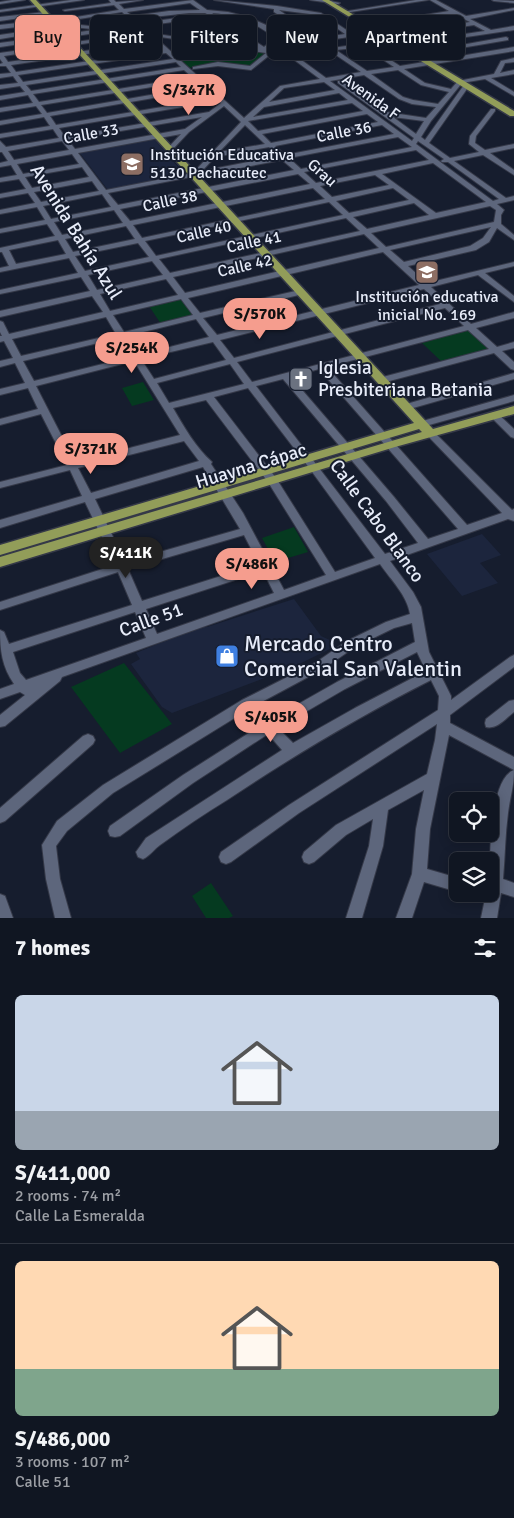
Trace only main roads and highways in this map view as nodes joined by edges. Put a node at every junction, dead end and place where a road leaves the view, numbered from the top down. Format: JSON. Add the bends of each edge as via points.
{"nodes":[{"id":1,"x":331,"y":1,"type":"edge"},
{"id":2,"x":39,"y":6,"type":"edge"},
{"id":3,"x":355,"y":15,"type":"edge"},
{"id":4,"x":425,"y":60,"type":"edge"},
{"id":5,"x":435,"y":60,"type":"edge"},
{"id":6,"x":465,"y":83,"type":"junction"},
{"id":7,"x":514,"y":114,"type":"edge"},
{"id":8,"x":514,"y":410,"type":"edge"},
{"id":9,"x":426,"y":429,"type":"junction"},
{"id":10,"x":103,"y":525,"type":"junction"},
{"id":11,"x":0,"y":550,"type":"edge"},
{"id":12,"x":0,"y":562,"type":"edge"}],
"edges":[{"from":1,"to":3,"type":"main road"},
{"from":2,"to":9,"type":"main road"},
{"from":4,"to":6,"type":"main road"},
{"from":5,"to":6,"type":"main road"},
{"from":6,"to":7,"type":"main road"},
{"from":8,"to":9,"type":"main road","name":"Huayna Cápac"},
{"from":9,"to":10,"type":"main road","name":"Huayna Cápac"},
{"from":10,"to":11,"type":"main road","name":"Huayna Cápac"},
{"from":10,"to":12,"type":"main road","name":"Huayna Cápac"}]}
